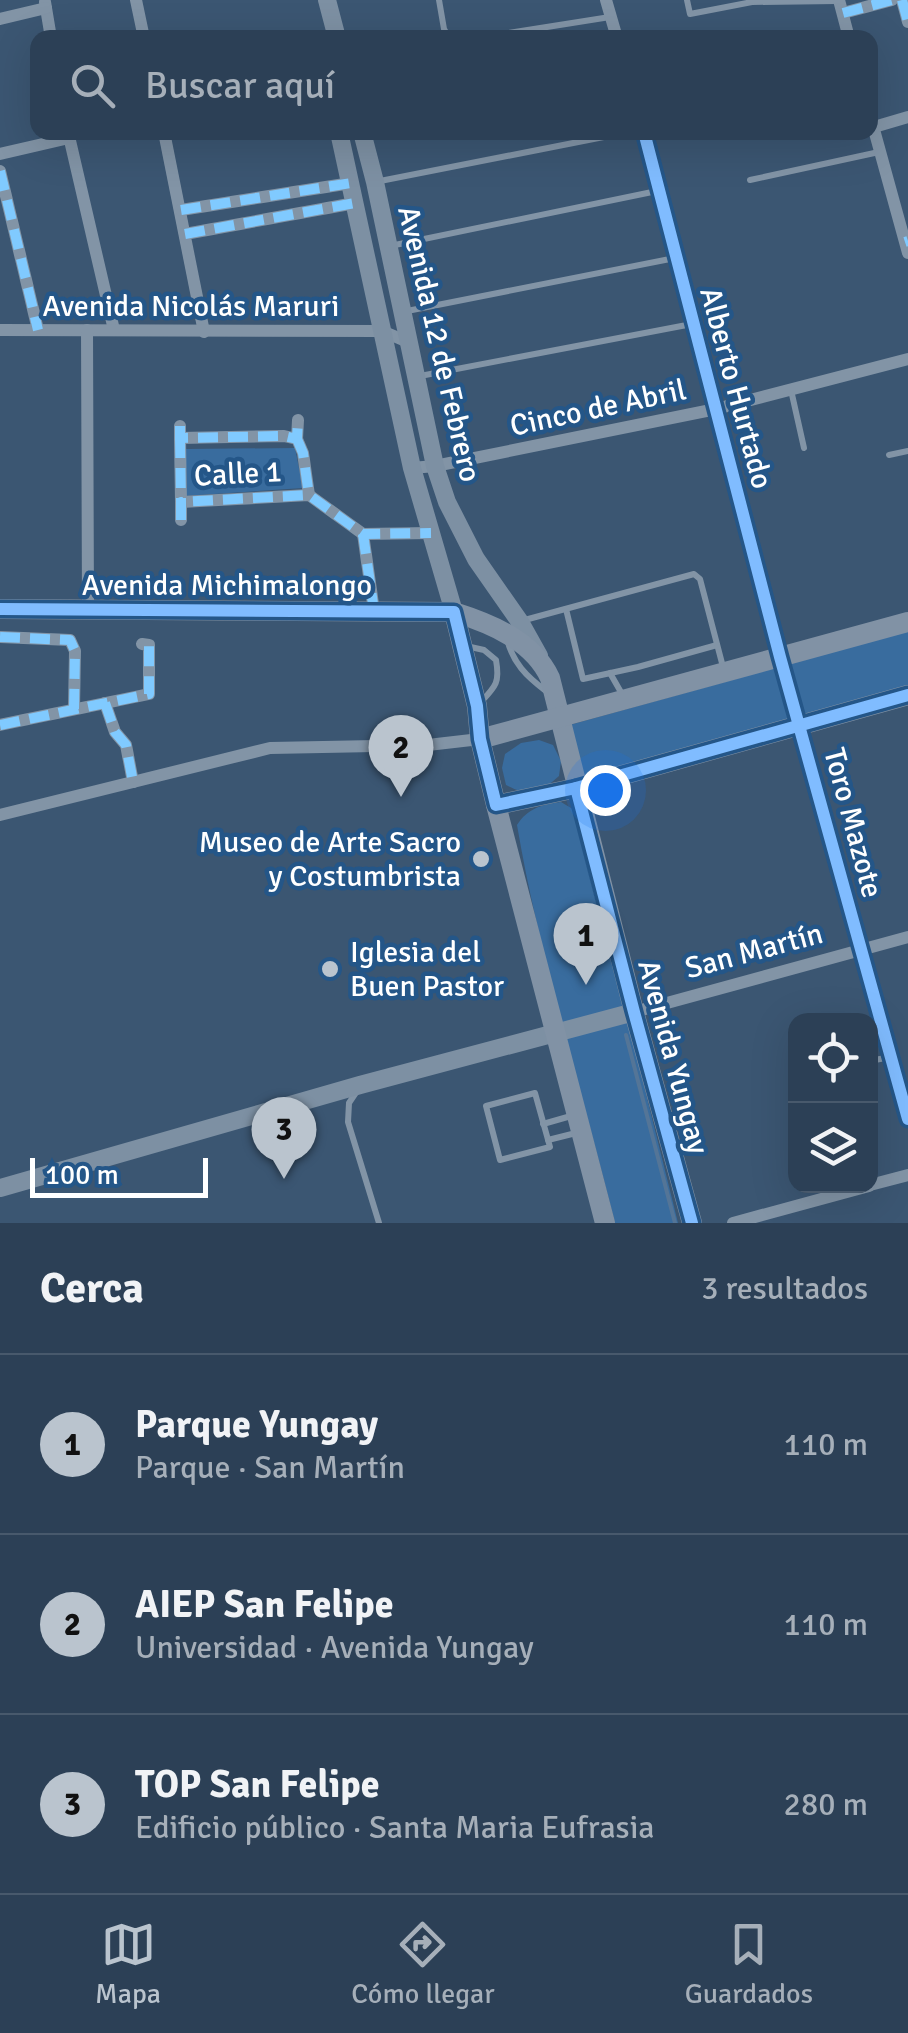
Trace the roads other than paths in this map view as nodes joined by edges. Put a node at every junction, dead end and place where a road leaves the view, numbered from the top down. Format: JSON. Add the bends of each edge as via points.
{"nodes":[{"id":1,"x":136,"y":0,"type":"edge"},
{"id":2,"x":327,"y":0,"type":"edge"},
{"id":3,"x":439,"y":0,"type":"edge"},
{"id":4,"x":606,"y":0,"type":"edge"},
{"id":5,"x":687,"y":0,"type":"edge"},
{"id":6,"x":892,"y":0,"type":"edge"},
{"id":7,"x":902,"y":0,"type":"edge"},
{"id":8,"x":45,"y":4,"type":"edge"},
{"id":9,"x":840,"y":5,"type":"edge"},
{"id":10,"x":611,"y":17,"type":"junction"},
{"id":11,"x":0,"y":19,"type":"edge"},
{"id":12,"x":908,"y":22,"type":"edge"},
{"id":13,"x":50,"y":30,"type":"edge"},
{"id":14,"x":142,"y":30,"type":"edge"},
{"id":15,"x":335,"y":30,"type":"edge"},
{"id":16,"x":445,"y":30,"type":"edge"},
{"id":17,"x":529,"y":30,"type":"edge"},
{"id":18,"x":615,"y":30,"type":"edge"},
{"id":19,"x":847,"y":30,"type":"edge"},
{"id":20,"x":908,"y":117,"type":"edge"},
{"id":21,"x":878,"y":120,"type":"edge"},
{"id":22,"x":50,"y":140,"type":"edge"},
{"id":23,"x":69,"y":140,"type":"edge"},
{"id":24,"x":166,"y":140,"type":"edge"},
{"id":25,"x":341,"y":140,"type":"edge"},
{"id":26,"x":364,"y":140,"type":"edge"},
{"id":27,"x":589,"y":140,"type":"edge"},
{"id":28,"x":646,"y":140,"type":"edge"},
{"id":29,"x":877,"y":140,"type":"edge"},
{"id":30,"x":880,"y":152,"type":"junction"},
{"id":31,"x":0,"y":154,"type":"edge"},
{"id":32,"x":0,"y":171,"type":"edge"},
{"id":33,"x":750,"y":180,"type":"dead end"},
{"id":34,"x":375,"y":182,"type":"junction"},
{"id":35,"x":351,"y":183,"type":"junction"},
{"id":36,"x":658,"y":191,"type":"junction"},
{"id":37,"x":354,"y":203,"type":"junction"},
{"id":38,"x":181,"y":210,"type":"junction"},
{"id":39,"x":186,"y":234,"type":"junction"},
{"id":40,"x":907,"y":245,"type":"edge"},
{"id":41,"x":388,"y":246,"type":"junction"},
{"id":42,"x":676,"y":258,"type":"junction"},
{"id":43,"x":401,"y":312,"type":"junction"},
{"id":44,"x":694,"y":324,"type":"junction"},
{"id":45,"x":0,"y":330,"type":"edge"},
{"id":46,"x":38,"y":330,"type":"junction"},
{"id":47,"x":87,"y":330,"type":"junction"},
{"id":48,"x":114,"y":330,"type":"junction"},
{"id":49,"x":382,"y":331,"type":"junction"},
{"id":50,"x":204,"y":332,"type":"junction"},
{"id":51,"x":408,"y":342,"type":"junction"},
{"id":52,"x":908,"y":358,"type":"edge"},
{"id":53,"x":416,"y":376,"type":"junction"},
{"id":54,"x":791,"y":389,"type":"junction"},
{"id":55,"x":716,"y":409,"type":"junction"},
{"id":56,"x":298,"y":420,"type":"dead end"},
{"id":57,"x":297,"y":438,"type":"junction"},
{"id":58,"x":804,"y":448,"type":"dead end"},
{"id":59,"x":908,"y":451,"type":"edge"},
{"id":60,"x":890,"y":455,"type":"dead end"},
{"id":61,"x":435,"y":466,"type":"junction"},
{"id":62,"x":412,"y":468,"type":"junction"},
{"id":63,"x":309,"y":495,"type":"junction"},
{"id":64,"x":180,"y":502,"type":"junction"},
{"id":65,"x":181,"y":520,"type":"dead end"},
{"id":66,"x":363,"y":534,"type":"junction"},
{"id":67,"x":431,"y":534,"type":"junction"},
{"id":68,"x":0,"y":609,"type":"edge"},
{"id":69,"x":88,"y":610,"type":"junction"},
{"id":70,"x":566,"y":610,"type":"junction"},
{"id":71,"x":374,"y":611,"type":"junction"},
{"id":72,"x":454,"y":612,"type":"junction"},
{"id":73,"x":908,"y":622,"type":"edge"},
{"id":74,"x":512,"y":626,"type":"junction"},
{"id":75,"x":0,"y":638,"type":"edge"},
{"id":76,"x":142,"y":644,"type":"dead end"},
{"id":77,"x":462,"y":645,"type":"junction"},
{"id":78,"x":718,"y":645,"type":"junction"},
{"id":79,"x":780,"y":657,"type":"junction"},
{"id":80,"x":542,"y":662,"type":"joint"},
{"id":81,"x":725,"y":672,"type":"junction"},
{"id":82,"x":610,"y":673,"type":"junction"},
{"id":83,"x":908,"y":694,"type":"edge"},
{"id":84,"x":625,"y":699,"type":"junction"},
{"id":85,"x":105,"y":703,"type":"junction"},
{"id":86,"x":477,"y":706,"type":"junction"},
{"id":87,"x":557,"y":708,"type":"junction"},
{"id":88,"x":74,"y":709,"type":"junction"},
{"id":89,"x":0,"y":724,"type":"edge"},
{"id":90,"x":800,"y":725,"type":"junction"},
{"id":91,"x":480,"y":738,"type":"junction"},
{"id":92,"x":133,"y":782,"type":"junction"},
{"id":93,"x":576,"y":788,"type":"junction"},
{"id":94,"x":496,"y":805,"type":"junction"},
{"id":95,"x":0,"y":815,"type":"edge"},
{"id":96,"x":908,"y":937,"type":"edge"},
{"id":97,"x":862,"y":950,"type":"junction"},
{"id":98,"x":634,"y":1012,"type":"junction"},
{"id":99,"x":557,"y":1034,"type":"junction"},
{"id":100,"x":891,"y":1057,"type":"junction"},
{"id":101,"x":878,"y":1059,"type":"edge"},
{"id":102,"x":360,"y":1085,"type":"junction"},
{"id":103,"x":908,"y":1119,"type":"edge"},
{"id":104,"x":580,"y":1123,"type":"junction"},
{"id":105,"x":543,"y":1124,"type":"junction"},
{"id":106,"x":548,"y":1140,"type":"junction"},
{"id":107,"x":908,"y":1175,"type":"edge"},
{"id":108,"x":878,"y":1183,"type":"edge"},
{"id":109,"x":0,"y":1188,"type":"edge"},
{"id":110,"x":841,"y":1193,"type":"edge"},
{"id":111,"x":379,"y":1223,"type":"edge"},
{"id":112,"x":605,"y":1223,"type":"edge"},
{"id":113,"x":692,"y":1223,"type":"edge"},
{"id":114,"x":734,"y":1223,"type":"edge"}],
"edges":[{"from":1,"to":14,"type":"street"},
{"from":2,"to":15,"type":"street"},
{"from":3,"to":16,"type":"lane"},
{"from":4,"to":10,"type":"street"},
{"from":5,"to":9,"type":"lane","via":[[690,14],[752,2]]},
{"from":6,"to":9,"type":"street"},
{"from":7,"to":12,"type":"street"},
{"from":8,"to":11,"type":"street"},
{"from":8,"to":13,"type":"street"},
{"from":9,"to":19,"type":"street"},
{"from":10,"to":17,"type":"lane"},
{"from":10,"to":18,"type":"street"},
{"from":20,"to":21,"type":"street"},
{"from":22,"to":31,"type":"street"},
{"from":23,"to":48,"type":"street"},
{"from":24,"to":38,"type":"street"},
{"from":25,"to":35,"type":"street","name":"Avenida 12 de Febrero"},
{"from":26,"to":34,"type":"street","name":"Avenida 12 de Febrero"},
{"from":27,"to":34,"type":"lane"},
{"from":28,"to":36,"type":"street","name":"Alberto Hurtado"},
{"from":29,"to":30,"type":"street"},
{"from":30,"to":33,"type":"lane"},
{"from":30,"to":40,"type":"street"},
{"from":32,"to":46,"type":"street"},
{"from":34,"to":41,"type":"street","name":"Avenida 12 de Febrero"},
{"from":35,"to":37,"type":"street","name":"Avenida 12 de Febrero"},
{"from":35,"to":38,"type":"street"},
{"from":36,"to":41,"type":"lane"},
{"from":36,"to":42,"type":"street","name":"Alberto Hurtado"},
{"from":37,"to":39,"type":"street"},
{"from":37,"to":49,"type":"street","name":"Avenida 12 de Febrero"},
{"from":38,"to":39,"type":"street"},
{"from":39,"to":50,"type":"street"},
{"from":41,"to":43,"type":"street","name":"Avenida 12 de Febrero"},
{"from":42,"to":43,"type":"lane"},
{"from":42,"to":44,"type":"street","name":"Alberto Hurtado"},
{"from":43,"to":49,"type":"street","name":"Avenida Nicolás Maruri"},
{"from":43,"to":51,"type":"street","name":"Avenida 12 de Febrero"},
{"from":44,"to":53,"type":"lane"},
{"from":44,"to":55,"type":"street","name":"Alberto Hurtado"},
{"from":45,"to":46,"type":"street","name":"Avenida Nicolás Maruri"},
{"from":46,"to":47,"type":"street","name":"Avenida Nicolás Maruri"},
{"from":47,"to":48,"type":"street","name":"Avenida Nicolás Maruri"},
{"from":47,"to":69,"type":"street"},
{"from":48,"to":50,"type":"street","name":"Avenida Nicolás Maruri"},
{"from":49,"to":50,"type":"street","name":"Avenida Nicolás Maruri"},
{"from":49,"to":51,"type":"street","name":"Avenida Nicolás Maruri"},
{"from":49,"to":62,"type":"street","name":"Avenida 12 de Febrero"},
{"from":51,"to":53,"type":"street","name":"Avenida 12 de Febrero"},
{"from":52,"to":54,"type":"street","name":"Cinco de Abril"},
{"from":53,"to":61,"type":"street","name":"Avenida 12 de Febrero"},
{"from":54,"to":55,"type":"street","name":"Cinco de Abril"},
{"from":54,"to":58,"type":"lane"},
{"from":55,"to":61,"type":"street","name":"Cinco de Abril"},
{"from":55,"to":79,"type":"street","name":"Alberto Hurtado"},
{"from":56,"to":57,"type":"street","name":"Calle 1"},
{"from":57,"to":63,"type":"street"},
{"from":57,"to":64,"type":"street","name":"Calle 1","via":[[180,432]]},
{"from":59,"to":60,"type":"lane"},
{"from":61,"to":62,"type":"street","name":"Cinco de Abril"},
{"from":61,"to":74,"type":"street","name":"Avenida 12 de Febrero"},
{"from":62,"to":67,"type":"street","name":"Avenida 12 de Febrero"},
{"from":63,"to":64,"type":"street","name":"Calle 1"},
{"from":63,"to":66,"type":"street","name":"Calle 1"},
{"from":64,"to":65,"type":"street","name":"Calle 1"},
{"from":66,"to":67,"type":"street"},
{"from":66,"to":71,"type":"street"},
{"from":67,"to":72,"type":"street","name":"Avenida 12 de Febrero"},
{"from":68,"to":69,"type":"main road","name":"Avenida Michimalongo"},
{"from":69,"to":71,"type":"main road","name":"Avenida Michimalongo"},
{"from":70,"to":74,"type":"lane"},
{"from":70,"to":78,"type":"lane","via":[[694,574]]},
{"from":70,"to":82,"type":"lane","via":[[583,679]]},
{"from":71,"to":72,"type":"main road","name":"Avenida Michimalongo"},
{"from":72,"to":74,"type":"main road","name":"Avenida Michimalongo"},
{"from":72,"to":77,"type":"main road"},
{"from":73,"to":79,"type":"main road"},
{"from":74,"to":80,"type":"main road","name":"Avenida Michimalongo"},
{"from":74,"to":87,"type":"lane","via":[[510,654]]},
{"from":75,"to":88,"type":"street","via":[[70,640]]},
{"from":76,"to":85,"type":"street","via":[[149,645],[149,694]]},
{"from":77,"to":86,"type":"main road"},
{"from":77,"to":86,"type":"lane","via":[[496,660],[500,678]]},
{"from":78,"to":81,"type":"lane"},
{"from":78,"to":82,"type":"lane"},
{"from":79,"to":81,"type":"main road"},
{"from":79,"to":90,"type":"street","name":"Toro Mazote"},
{"from":80,"to":87,"type":"main road","name":"Avenida Yungay"},
{"from":81,"to":84,"type":"main road"},
{"from":82,"to":84,"type":"lane"},
{"from":83,"to":90,"type":"main road"},
{"from":84,"to":87,"type":"main road"},
{"from":85,"to":88,"type":"street"},
{"from":85,"to":92,"type":"street","via":[[126,745]]},
{"from":86,"to":91,"type":"main road"},
{"from":87,"to":91,"type":"main road"},
{"from":87,"to":93,"type":"main road","name":"Avenida Yungay"},
{"from":88,"to":89,"type":"street"},
{"from":90,"to":93,"type":"main road"},
{"from":90,"to":97,"type":"street","name":"Toro Mazote"},
{"from":91,"to":92,"type":"street","via":[[270,748]]},
{"from":91,"to":94,"type":"main road"},
{"from":92,"to":95,"type":"street"},
{"from":93,"to":94,"type":"main road"},
{"from":93,"to":98,"type":"main road","name":"Avenida Yungay"},
{"from":94,"to":99,"type":"main road"},
{"from":96,"to":97,"type":"street","name":"San Martín"},
{"from":97,"to":98,"type":"street","name":"San Martín"},
{"from":97,"to":100,"type":"street","name":"Toro Mazote"},
{"from":98,"to":99,"type":"street","name":"San Martín"},
{"from":98,"to":113,"type":"main road","name":"Avenida Yungay"},
{"from":99,"to":102,"type":"street","name":"San Martín"},
{"from":99,"to":104,"type":"main road"},
{"from":100,"to":101,"type":"lane"},
{"from":100,"to":103,"type":"street","name":"Toro Mazote"},
{"from":102,"to":109,"type":"street","name":"San Martín"},
{"from":102,"to":111,"type":"lane","via":[[348,1122]]},
{"from":104,"to":105,"type":"lane"},
{"from":104,"to":106,"type":"lane"},
{"from":104,"to":112,"type":"main road"},
{"from":105,"to":106,"type":"lane"},
{"from":105,"to":106,"type":"lane","via":[[535,1093],[486,1106],[500,1160],[550,1147]]},
{"from":107,"to":108,"type":"street"},
{"from":110,"to":114,"type":"street"}]}
